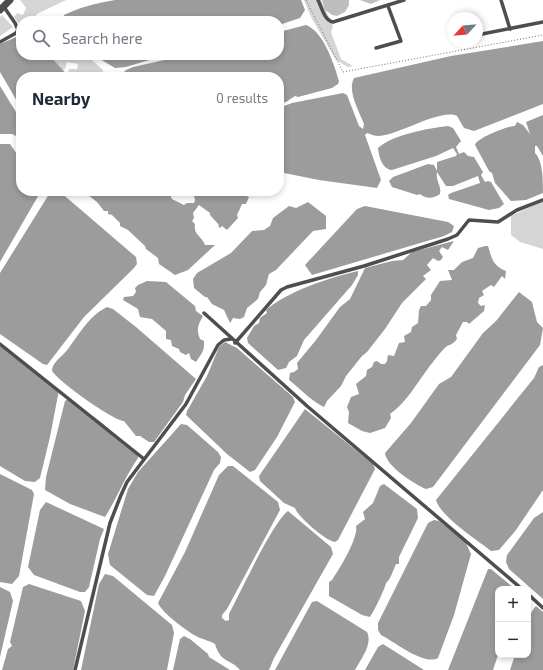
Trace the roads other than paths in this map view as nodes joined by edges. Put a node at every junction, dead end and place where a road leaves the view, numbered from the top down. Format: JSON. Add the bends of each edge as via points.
{"nodes":[{"id":1,"x":10,"y":0,"type":"edge"},
{"id":2,"x":318,"y":0,"type":"edge"},
{"id":3,"x":404,"y":0,"type":"edge"},
{"id":4,"x":500,"y":0,"type":"edge"},
{"id":5,"x":388,"y":6,"type":"junction"},
{"id":6,"x":2,"y":8,"type":"edge"},
{"id":7,"x":543,"y":22,"type":"edge"},
{"id":8,"x":16,"y":23,"type":"edge"},
{"id":9,"x":510,"y":29,"type":"junction"},
{"id":10,"x":16,"y":33,"type":"edge"},
{"id":11,"x":483,"y":34,"type":"edge"},
{"id":12,"x":0,"y":42,"type":"edge"},
{"id":13,"x":376,"y":48,"type":"dead end"},
{"id":14,"x":543,"y":200,"type":"edge"},
{"id":15,"x":204,"y":313,"type":"dead end"},
{"id":16,"x":231,"y":339,"type":"junction"},
{"id":17,"x":235,"y":343,"type":"junction"},
{"id":18,"x":0,"y":344,"type":"edge"},
{"id":19,"x":144,"y":459,"type":"junction"},
{"id":20,"x":518,"y":586,"type":"edge"},
{"id":21,"x":531,"y":597,"type":"edge"},
{"id":22,"x":543,"y":608,"type":"edge"},
{"id":23,"x":75,"y":670,"type":"edge"}],
"edges":[{"from":1,"to":6,"type":"street"},
{"from":2,"to":5,"type":"lane","via":[[329,21],[333,22]]},
{"from":3,"to":5,"type":"lane"},
{"from":4,"to":9,"type":"lane"},
{"from":5,"to":13,"type":"lane","via":[[401,41]]},
{"from":6,"to":8,"type":"lane"},
{"from":7,"to":9,"type":"lane"},
{"from":9,"to":11,"type":"lane"},
{"from":10,"to":12,"type":"lane"},
{"from":14,"to":17,"type":"lane","via":[[517,210],[498,222],[469,220],[457,235],[448,239],[287,287],[281,290]]},
{"from":15,"to":16,"type":"lane"},
{"from":16,"to":17,"type":"lane"},
{"from":16,"to":19,"type":"lane","via":[[224,340],[218,345],[186,404]]},
{"from":17,"to":20,"type":"lane"},
{"from":18,"to":19,"type":"lane"},
{"from":19,"to":23,"type":"lane","via":[[127,482],[110,523]]},
{"from":21,"to":22,"type":"lane"}]}
